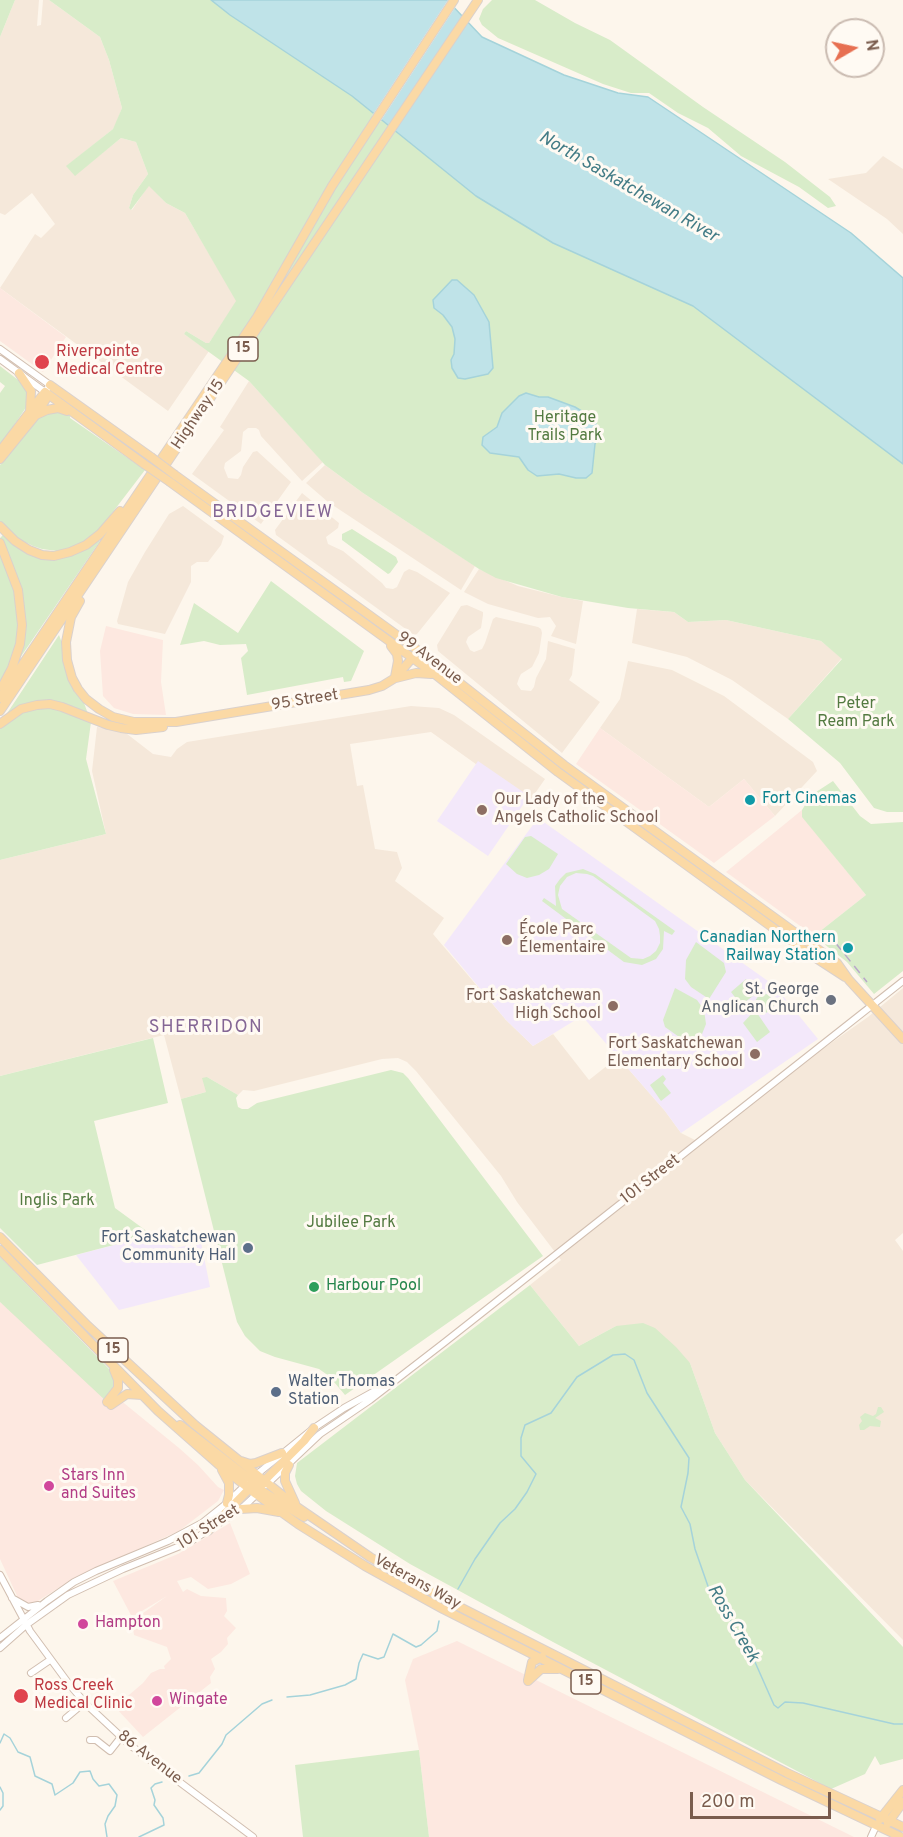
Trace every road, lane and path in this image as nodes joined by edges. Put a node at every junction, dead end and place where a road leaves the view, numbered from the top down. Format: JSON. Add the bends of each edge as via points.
{"nodes":[{"id":1,"x":454,"y":0,"type":"edge"},
{"id":2,"x":478,"y":0,"type":"edge"},
{"id":3,"x":0,"y":348,"type":"edge"},
{"id":4,"x":0,"y":359,"type":"edge"},
{"id":5,"x":19,"y":373,"type":"junction"},
{"id":6,"x":49,"y":390,"type":"junction"},
{"id":7,"x":32,"y":414,"type":"junction"},
{"id":8,"x":75,"y":414,"type":"junction"},
{"id":9,"x":0,"y":451,"type":"edge"},
{"id":10,"x":0,"y":459,"type":"edge"},
{"id":11,"x":138,"y":493,"type":"junction"},
{"id":12,"x":0,"y":526,"type":"edge"},
{"id":13,"x":115,"y":541,"type":"junction"},
{"id":14,"x":0,"y":543,"type":"edge"},
{"id":15,"x":385,"y":638,"type":"junction"},
{"id":16,"x":419,"y":651,"type":"junction"},
{"id":17,"x":412,"y":658,"type":"junction"},
{"id":18,"x":436,"y":675,"type":"junction"},
{"id":19,"x":395,"y":678,"type":"junction"},
{"id":20,"x":0,"y":692,"type":"edge"},
{"id":21,"x":0,"y":698,"type":"edge"},
{"id":22,"x":0,"y":711,"type":"edge"},
{"id":23,"x":176,"y":722,"type":"junction"},
{"id":24,"x":0,"y":724,"type":"edge"},
{"id":25,"x":849,"y":980,"type":"junction"},
{"id":26,"x":903,"y":981,"type":"edge"},
{"id":27,"x":873,"y":1004,"type":"junction"},
{"id":28,"x":903,"y":1039,"type":"edge"},
{"id":29,"x":0,"y":1237,"type":"edge"},
{"id":30,"x":0,"y":1250,"type":"edge"},
{"id":31,"x":102,"y":1355,"type":"junction"},
{"id":32,"x":398,"y":1378,"type":"junction"},
{"id":33,"x":142,"y":1395,"type":"junction"},
{"id":34,"x":158,"y":1411,"type":"junction"},
{"id":35,"x":314,"y":1428,"type":"junction"},
{"id":36,"x":282,"y":1453,"type":"junction"},
{"id":37,"x":232,"y":1456,"type":"junction"},
{"id":38,"x":218,"y":1464,"type":"junction"},
{"id":39,"x":289,"y":1465,"type":"junction"},
{"id":40,"x":256,"y":1485,"type":"junction"},
{"id":41,"x":227,"y":1503,"type":"junction"},
{"id":42,"x":297,"y":1507,"type":"junction"},
{"id":43,"x":241,"y":1509,"type":"junction"},
{"id":44,"x":280,"y":1512,"type":"junction"},
{"id":45,"x":208,"y":1531,"type":"junction"},
{"id":46,"x":342,"y":1538,"type":"junction"},
{"id":47,"x":0,"y":1575,"type":"edge"},
{"id":48,"x":11,"y":1597,"type":"junction"},
{"id":49,"x":47,"y":1601,"type":"junction"},
{"id":50,"x":25,"y":1622,"type":"junction"},
{"id":51,"x":0,"y":1638,"type":"edge"},
{"id":52,"x":0,"y":1648,"type":"edge"},
{"id":53,"x":552,"y":1653,"type":"junction"},
{"id":54,"x":540,"y":1658,"type":"junction"},
{"id":55,"x":50,"y":1660,"type":"junction"},
{"id":56,"x":565,"y":1671,"type":"junction"},
{"id":57,"x":31,"y":1673,"type":"dead end"},
{"id":58,"x":85,"y":1702,"type":"junction"},
{"id":59,"x":66,"y":1718,"type":"dead end"},
{"id":60,"x":121,"y":1737,"type":"junction"},
{"id":61,"x":90,"y":1740,"type":"dead end"},
{"id":62,"x":903,"y":1790,"type":"edge"},
{"id":63,"x":903,"y":1802,"type":"edge"},
{"id":64,"x":881,"y":1816,"type":"junction"},
{"id":65,"x":890,"y":1821,"type":"junction"},
{"id":66,"x":876,"y":1826,"type":"junction"},
{"id":67,"x":903,"y":1827,"type":"edge"},
{"id":68,"x":883,"y":1833,"type":"edge"},
{"id":69,"x":253,"y":1837,"type":"edge"},
{"id":70,"x":871,"y":1837,"type":"edge"},
{"id":71,"x":901,"y":1837,"type":"edge"}],
"edges":[{"from":1,"to":11,"type":"main road","name":"Highway 15","via":[[321,204],[257,317]]},
{"from":2,"to":13,"type":"main road","name":"Highway 15","number":"15"},
{"from":3,"to":6,"type":"street","name":"99 Avenue"},
{"from":4,"to":5,"type":"street","name":"99 Avenue"},
{"from":5,"to":6,"type":"street","name":"99 Avenue"},
{"from":5,"to":7,"type":"main road","via":[[31,392]]},
{"from":6,"to":7,"type":"main road"},
{"from":6,"to":8,"type":"main road","name":"99 Avenue"},
{"from":6,"to":16,"type":"main road","name":"99 Avenue","bridge":true,"via":[[151,457]]},
{"from":7,"to":8,"type":"main road","via":[[58,408]]},
{"from":7,"to":9,"type":"main road"},
{"from":7,"to":10,"type":"main road"},
{"from":8,"to":15,"type":"main road","name":"99 Avenue","bridge":true},
{"from":11,"to":12,"type":"main road","via":[[94,540],[54,556],[29,550]]},
{"from":11,"to":21,"type":"main road","name":"Highway 15"},
{"from":13,"to":22,"type":"main road","name":"Highway 15","number":"15"},
{"from":13,"to":23,"type":"main road","via":[[70,617],[66,642],[72,678],[86,699],[113,717],[145,724]]},
{"from":14,"to":20,"type":"main road","via":[[18,590],[22,625],[18,650]]},
{"from":15,"to":17,"type":"main road","name":"99 Avenue"},
{"from":15,"to":19,"type":"main road","via":[[397,654]]},
{"from":16,"to":17,"type":"main road","name":"95 Street"},
{"from":16,"to":25,"type":"main road","name":"99 Avenue","via":[[564,765],[837,963]]},
{"from":17,"to":18,"type":"main road","name":"99 Avenue"},
{"from":17,"to":19,"type":"main road","name":"95 Street"},
{"from":18,"to":19,"type":"main road","via":[[416,672]]},
{"from":18,"to":25,"type":"main road","name":"99 Avenue","via":[[558,772]]},
{"from":19,"to":23,"type":"main road","name":"95 Street","via":[[367,691]]},
{"from":23,"to":24,"type":"main road","via":[[136,730],[108,725],[50,704],[21,709]]},
{"from":25,"to":27,"type":"main road","name":"99 Avenue"},
{"from":26,"to":27,"type":"street","name":"101 Street"},
{"from":27,"to":28,"type":"main road","name":"99 Avenue"},
{"from":27,"to":32,"type":"street","name":"101 Street"},
{"from":29,"to":37,"type":"main road","name":"Veterans Way","number":"15","via":[[148,1383]]},
{"from":30,"to":31,"type":"main road","name":"Veterans Way","number":"15"},
{"from":31,"to":33,"type":"main road","name":"Veterans Way","number":"15"},
{"from":31,"to":33,"type":"main road","via":[[118,1380],[109,1403],[127,1394]]},
{"from":32,"to":35,"type":"street","name":"101 Street"},
{"from":32,"to":39,"type":"street","name":"101 Street","via":[[320,1434]]},
{"from":33,"to":34,"type":"main road","name":"Veterans Way","number":"15"},
{"from":34,"to":38,"type":"main road","name":"Veterans Way","number":"15"},
{"from":34,"to":40,"type":"main road"},
{"from":35,"to":36,"type":"street","name":"101 Street"},
{"from":35,"to":40,"type":"main road"},
{"from":36,"to":37,"type":"main road","via":[[250,1464]]},
{"from":36,"to":40,"type":"street","name":"101 Street"},
{"from":37,"to":40,"type":"main road","name":"Veterans Way","number":"15"},
{"from":38,"to":40,"type":"main road","name":"Veterans Way","number":"15"},
{"from":38,"to":41,"type":"main road","via":[[229,1483]]},
{"from":39,"to":40,"type":"street","name":"101 Street"},
{"from":39,"to":42,"type":"main road","via":[[285,1481]]},
{"from":40,"to":41,"type":"street","name":"101 Street"},
{"from":40,"to":42,"type":"main road","name":"Veterans Way","number":"15"},
{"from":40,"to":43,"type":"street","name":"101 Street"},
{"from":40,"to":44,"type":"main road","name":"Veterans Way","number":"15"},
{"from":40,"to":45,"type":"main road"},
{"from":40,"to":46,"type":"main road"},
{"from":41,"to":49,"type":"street","name":"101 Street","via":[[191,1530],[96,1571]]},
{"from":42,"to":46,"type":"main road","name":"Veterans Way","number":"15"},
{"from":43,"to":44,"type":"main road"},
{"from":43,"to":45,"type":"street","name":"101 Street"},
{"from":44,"to":54,"type":"main road","name":"Veterans Way","number":"15","via":[[364,1566]]},
{"from":45,"to":50,"type":"street","name":"101 Street","via":[[182,1546],[87,1585]]},
{"from":46,"to":53,"type":"main road","name":"Veterans Way","number":"15","via":[[407,1579]]},
{"from":47,"to":48,"type":"street","name":"86 Avenue"},
{"from":48,"to":49,"type":"street","via":[[28,1607]]},
{"from":48,"to":50,"type":"street","name":"86 Avenue"},
{"from":49,"to":50,"type":"street","name":"101 Street"},
{"from":50,"to":51,"type":"street","name":"101 Street"},
{"from":50,"to":52,"type":"street","name":"101 Street"},
{"from":50,"to":55,"type":"street","name":"86 Avenue"},
{"from":53,"to":54,"type":"main road"},
{"from":53,"to":64,"type":"main road","name":"Veterans Way","number":"15","via":[[787,1773]]},
{"from":54,"to":56,"type":"main road","name":"Veterans Way","number":"15"},
{"from":54,"to":56,"type":"main road","via":[[532,1662],[528,1681],[545,1668]]},
{"from":55,"to":57,"type":"street"},
{"from":55,"to":58,"type":"street","name":"86 Avenue"},
{"from":56,"to":66,"type":"main road","name":"Veterans Way","number":"15"},
{"from":58,"to":59,"type":"street"},
{"from":58,"to":60,"type":"street","name":"86 Avenue"},
{"from":60,"to":61,"type":"street","via":[[110,1751]]},
{"from":60,"to":69,"type":"street","name":"86 Avenue"},
{"from":62,"to":64,"type":"main road"},
{"from":63,"to":65,"type":"main road"},
{"from":64,"to":65,"type":"main road","name":"Veterans Way","number":"15"},
{"from":64,"to":66,"type":"main road"},
{"from":65,"to":67,"type":"main road","name":"Veterans Way","number":"15"},
{"from":65,"to":68,"type":"main road"},
{"from":66,"to":68,"type":"main road","name":"Veterans Way","number":"15"},
{"from":66,"to":70,"type":"street"},
{"from":68,"to":71,"type":"main road","name":"Veterans Way","number":"15"}]}
